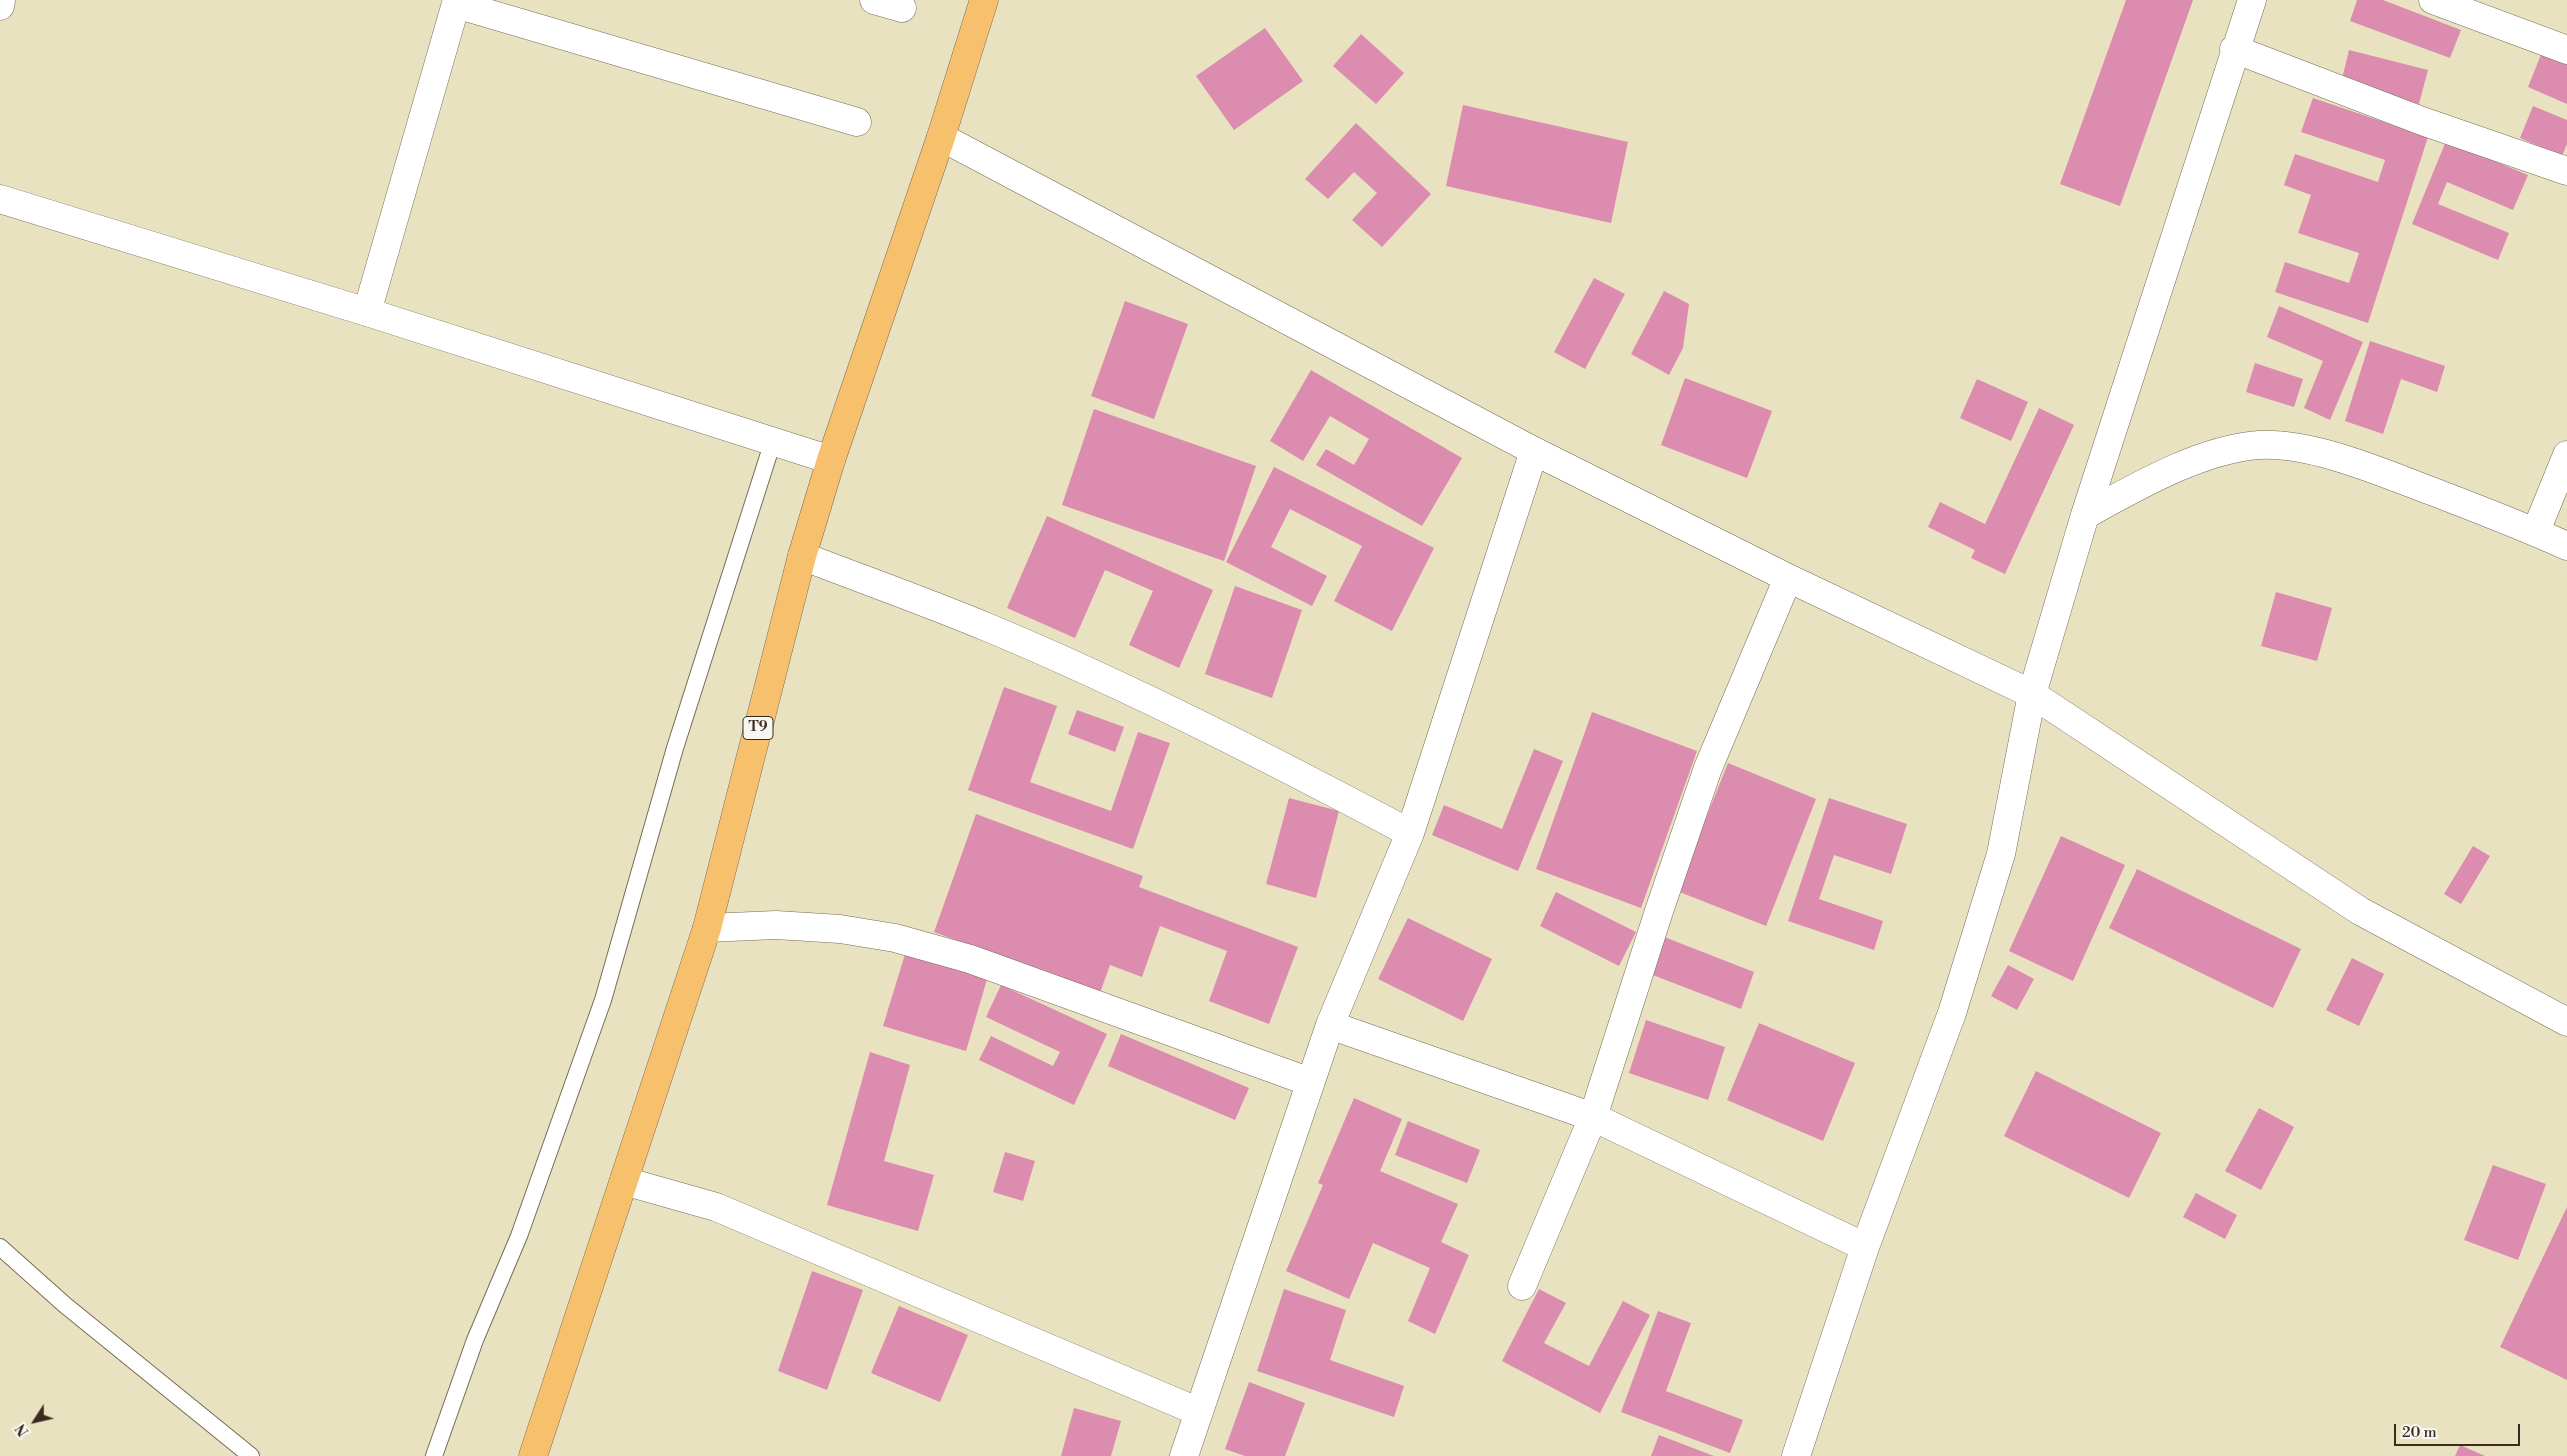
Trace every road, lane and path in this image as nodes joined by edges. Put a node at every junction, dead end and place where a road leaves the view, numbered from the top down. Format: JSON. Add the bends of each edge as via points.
{"nodes":[{"id":1,"x":1,"y":0,"type":"edge"},
{"id":2,"x":874,"y":0,"type":"edge"},
{"id":3,"x":984,"y":0,"type":"edge"},
{"id":4,"x":2252,"y":0,"type":"edge"},
{"id":5,"x":2433,"y":0,"type":"edge"},
{"id":6,"x":457,"y":2,"type":"edge"},
{"id":7,"x":0,"y":6,"type":"edge"},
{"id":8,"x":902,"y":8,"type":"dead end"},
{"id":9,"x":2234,"y":49,"type":"junction"},
{"id":10,"x":2567,"y":50,"type":"edge"},
{"id":11,"x":857,"y":122,"type":"dead end"},
{"id":12,"x":941,"y":137,"type":"junction"},
{"id":13,"x":2567,"y":171,"type":"edge"},
{"id":14,"x":0,"y":200,"type":"edge"},
{"id":15,"x":367,"y":312,"type":"junction"},
{"id":16,"x":773,"y":441,"type":"junction"},
{"id":17,"x":1534,"y":451,"type":"junction"},
{"id":18,"x":2567,"y":455,"type":"edge"},
{"id":19,"x":831,"y":460,"type":"junction"},
{"id":20,"x":2085,"y":515,"type":"junction"},
{"id":21,"x":2536,"y":531,"type":"junction"},
{"id":22,"x":2567,"y":546,"type":"edge"},
{"id":23,"x":802,"y":556,"type":"junction"},
{"id":24,"x":1788,"y":578,"type":"junction"},
{"id":25,"x":2032,"y":694,"type":"junction"},
{"id":26,"x":1410,"y":833,"type":"junction"},
{"id":27,"x":708,"y":928,"type":"junction"},
{"id":28,"x":2567,"y":1022,"type":"edge"},
{"id":29,"x":1330,"y":1025,"type":"junction"},
{"id":30,"x":1310,"y":1082,"type":"junction"},
{"id":31,"x":1593,"y":1117,"type":"junction"},
{"id":32,"x":624,"y":1181,"type":"junction"},
{"id":33,"x":0,"y":1247,"type":"edge"},
{"id":34,"x":1865,"y":1247,"type":"junction"},
{"id":35,"x":1522,"y":1286,"type":"dead end"},
{"id":36,"x":1199,"y":1412,"type":"junction"},
{"id":37,"x":251,"y":1456,"type":"edge"},
{"id":38,"x":434,"y":1456,"type":"edge"},
{"id":39,"x":533,"y":1456,"type":"edge"},
{"id":40,"x":1184,"y":1456,"type":"edge"},
{"id":41,"x":1796,"y":1456,"type":"edge"}],
"edges":[{"from":1,"to":7,"type":"street"},
{"from":2,"to":8,"type":"street"},
{"from":3,"to":12,"type":"highway","number":"T9"},
{"from":4,"to":9,"type":"street"},
{"from":5,"to":10,"type":"street"},
{"from":6,"to":11,"type":"street"},
{"from":6,"to":15,"type":"street"},
{"from":9,"to":13,"type":"street","via":[[2422,121]]},
{"from":9,"to":20,"type":"street"},
{"from":12,"to":17,"type":"street"},
{"from":12,"to":19,"type":"highway","number":"T9"},
{"from":14,"to":15,"type":"street"},
{"from":15,"to":16,"type":"street"},
{"from":16,"to":19,"type":"street"},
{"from":16,"to":38,"type":"lane","via":[[675,748],[602,1000],[519,1236],[475,1340]]},
{"from":17,"to":24,"type":"street"},
{"from":17,"to":26,"type":"street"},
{"from":18,"to":21,"type":"street"},
{"from":19,"to":23,"type":"highway","number":"T9"},
{"from":20,"to":21,"type":"street","via":[[2154,477],[2218,454],[2259,445],[2288,446],[2381,472]]},
{"from":20,"to":25,"type":"street"},
{"from":21,"to":22,"type":"street"},
{"from":23,"to":26,"type":"street","via":[[989,628],[1095,676],[1257,752]]},
{"from":23,"to":27,"type":"highway","number":"T9"},
{"from":24,"to":25,"type":"street"},
{"from":24,"to":31,"type":"street","via":[[1708,768]]},
{"from":25,"to":28,"type":"street","via":[[2360,911]]},
{"from":25,"to":34,"type":"street","via":[[2001,854],[1952,1013]]},
{"from":26,"to":29,"type":"street"},
{"from":27,"to":30,"type":"street","via":[[776,925],[840,929],[895,938],[970,959]]},
{"from":27,"to":32,"type":"highway","number":"T9"},
{"from":29,"to":30,"type":"street"},
{"from":29,"to":31,"type":"street"},
{"from":30,"to":36,"type":"street"},
{"from":31,"to":34,"type":"street"},
{"from":31,"to":35,"type":"street"},
{"from":32,"to":36,"type":"street","via":[[716,1207]]},
{"from":32,"to":39,"type":"highway","number":"T9"},
{"from":33,"to":37,"type":"lane","via":[[65,1305]]},
{"from":34,"to":41,"type":"street"},
{"from":36,"to":40,"type":"street"}]}
